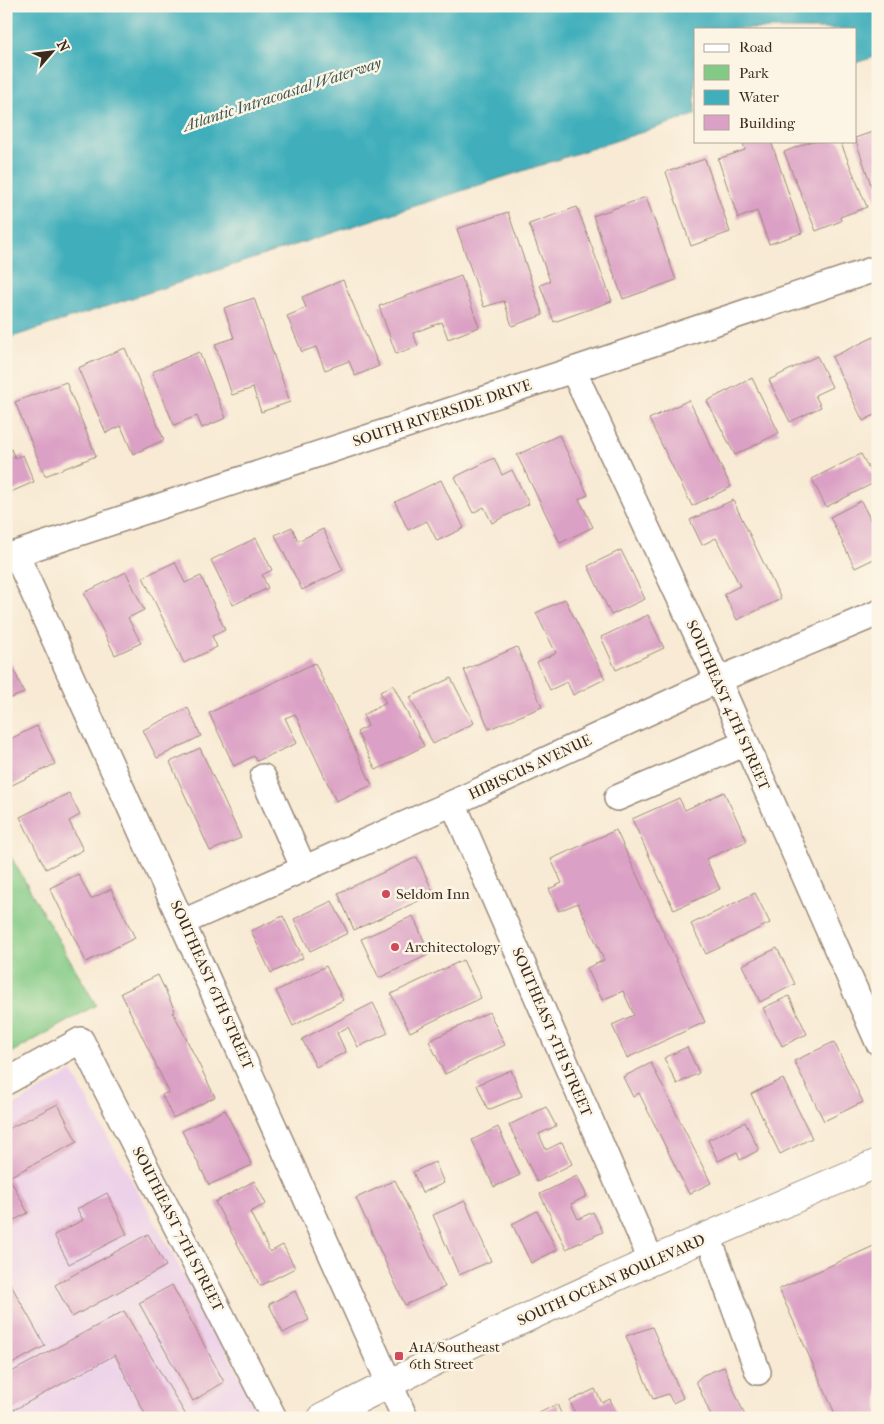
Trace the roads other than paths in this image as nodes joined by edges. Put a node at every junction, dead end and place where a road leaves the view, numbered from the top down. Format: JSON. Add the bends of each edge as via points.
{"nodes":[{"id":1,"x":878,"y":268,"type":"edge"},
{"id":2,"x":574,"y":370,"type":"junction"},
{"id":3,"x":11,"y":555,"type":"edge"},
{"id":4,"x":878,"y":613,"type":"edge"},
{"id":5,"x":718,"y":680,"type":"junction"},
{"id":6,"x":746,"y":743,"type":"junction"},
{"id":7,"x":263,"y":777,"type":"dead end"},
{"id":8,"x":617,"y":798,"type":"dead end"},
{"id":9,"x":453,"y":803,"type":"junction"},
{"id":10,"x":304,"y":869,"type":"junction"},
{"id":11,"x":183,"y":922,"type":"junction"},
{"id":12,"x":878,"y":1042,"type":"edge"},
{"id":13,"x":6,"y":1082,"type":"edge"},
{"id":14,"x":878,"y":1164,"type":"edge"},
{"id":15,"x":708,"y":1236,"type":"junction"},
{"id":16,"x":651,"y":1260,"type":"junction"},
{"id":17,"x":758,"y":1372,"type":"dead end"},
{"id":18,"x":390,"y":1383,"type":"junction"},
{"id":19,"x":274,"y":1418,"type":"edge"},
{"id":20,"x":322,"y":1418,"type":"edge"},
{"id":21,"x":406,"y":1418,"type":"edge"}],
"edges":[{"from":1,"to":2,"type":"street","name":"SOUTH RIVERSIDE DRIVE"},
{"from":2,"to":3,"type":"street","name":"SOUTH RIVERSIDE DRIVE"},
{"from":2,"to":5,"type":"street","name":"SOUTHEAST 4TH STREET"},
{"from":3,"to":11,"type":"street","name":"SOUTHEAST 6TH STREET"},
{"from":4,"to":5,"type":"street","name":"HIBISCUS AVENUE"},
{"from":5,"to":6,"type":"street","name":"SOUTHEAST 4TH STREET"},
{"from":5,"to":9,"type":"street","name":"HIBISCUS AVENUE"},
{"from":6,"to":8,"type":"street"},
{"from":6,"to":12,"type":"street","name":"SOUTHEAST 4TH STREET"},
{"from":7,"to":10,"type":"street"},
{"from":9,"to":10,"type":"street","name":"HIBISCUS AVENUE"},
{"from":9,"to":16,"type":"street","name":"SOUTHEAST 5TH STREET"},
{"from":10,"to":11,"type":"street","name":"HIBISCUS AVENUE"},
{"from":11,"to":18,"type":"street","name":"SOUTHEAST 6TH STREET"},
{"from":13,"to":19,"type":"street","name":"SOUTHEAST 7TH STREET","via":[[81,1040]]},
{"from":14,"to":15,"type":"main road","name":"SOUTH OCEAN BOULEVARD"},
{"from":15,"to":16,"type":"main road","name":"SOUTH OCEAN BOULEVARD"},
{"from":15,"to":17,"type":"street"},
{"from":16,"to":18,"type":"main road","name":"SOUTH OCEAN BOULEVARD"},
{"from":18,"to":20,"type":"main road","name":"SOUTH OCEAN BOULEVARD"},
{"from":18,"to":21,"type":"street","name":"SOUTHEAST 6TH STREET"}]}
